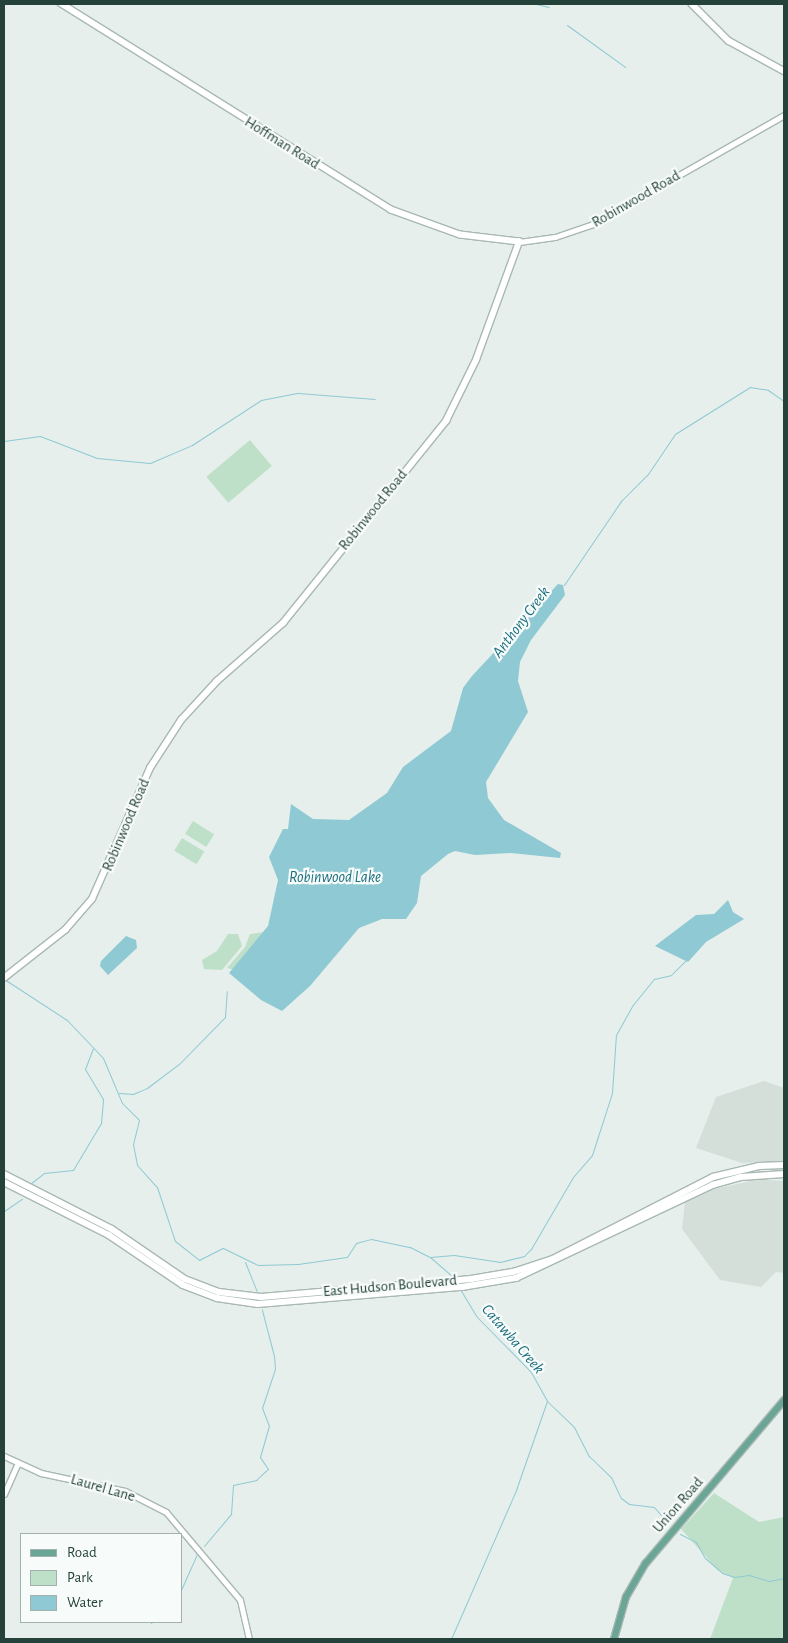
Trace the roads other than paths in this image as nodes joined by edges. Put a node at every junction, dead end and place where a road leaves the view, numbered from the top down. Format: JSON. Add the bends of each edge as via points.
{"nodes":[{"id":1,"x":61,"y":4,"type":"edge"},
{"id":2,"x":692,"y":4,"type":"edge"},
{"id":3,"x":784,"y":71,"type":"edge"},
{"id":4,"x":784,"y":115,"type":"edge"},
{"id":5,"x":519,"y":242,"type":"junction"},
{"id":6,"x":4,"y":978,"type":"edge"},
{"id":7,"x":784,"y":1165,"type":"edge"},
{"id":8,"x":4,"y":1174,"type":"edge"},
{"id":9,"x":784,"y":1174,"type":"edge"},
{"id":10,"x":4,"y":1182,"type":"edge"},
{"id":11,"x":472,"y":1282,"type":"junction"},
{"id":12,"x":784,"y":1400,"type":"edge"},
{"id":13,"x":4,"y":1456,"type":"edge"},
{"id":14,"x":18,"y":1463,"type":"junction"},
{"id":15,"x":4,"y":1494,"type":"edge"},
{"id":16,"x":249,"y":1639,"type":"edge"},
{"id":17,"x":614,"y":1639,"type":"edge"}],
"edges":[{"from":1,"to":5,"type":"main road","name":"Hoffman Road","via":[[390,210],[444,231]]},
{"from":2,"to":3,"type":"main road","via":[[729,41]]},
{"from":4,"to":5,"type":"street","name":"Robinwood Road","via":[[593,224],[555,238]]},
{"from":5,"to":6,"type":"main road","name":"Robinwood Road","via":[[476,360],[446,421],[283,623],[217,681],[181,720],[150,768],[92,899],[64,930]]},
{"from":7,"to":11,"type":"main road","name":"East Hudson Boulevard","via":[[759,1166],[714,1177],[552,1259]]},
{"from":8,"to":11,"type":"main road","name":"East Hudson Boulevard","via":[[112,1229],[185,1279],[219,1292],[261,1297]]},
{"from":9,"to":11,"type":"main road","name":"East Hudson Boulevard","via":[[741,1177],[713,1184],[530,1273]]},
{"from":10,"to":11,"type":"main road","name":"East Hudson Boulevard","via":[[109,1235],[183,1285],[217,1298],[275,1303],[436,1289]]},
{"from":12,"to":17,"type":"main road","name":"Union Road","via":[[643,1566],[622,1607]]},
{"from":13,"to":14,"type":"street","name":"Laurel Lane"},
{"from":14,"to":15,"type":"street"},
{"from":14,"to":16,"type":"street","name":"Laurel Lane","via":[[41,1473],[125,1491],[166,1512],[240,1600]]}]}
